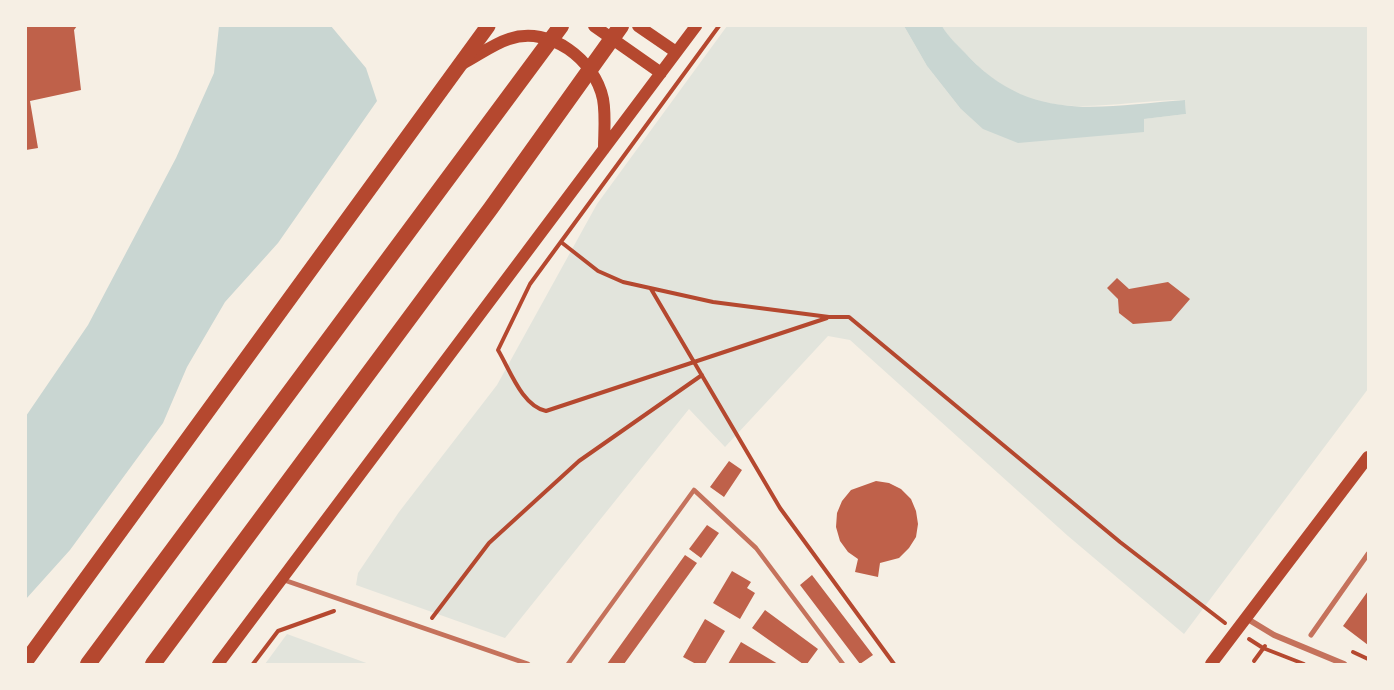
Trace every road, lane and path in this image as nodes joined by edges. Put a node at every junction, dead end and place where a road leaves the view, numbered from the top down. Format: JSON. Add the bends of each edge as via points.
{"nodes":[{"id":1,"x":488,"y":26,"type":"edge"},
{"id":2,"x":561,"y":26,"type":"edge"},
{"id":3,"x":594,"y":26,"type":"edge"},
{"id":4,"x":621,"y":26,"type":"edge"},
{"id":5,"x":638,"y":26,"type":"edge"},
{"id":6,"x":696,"y":26,"type":"edge"},
{"id":7,"x":719,"y":26,"type":"edge"},
{"id":8,"x":676,"y":52,"type":"junction"},
{"id":9,"x":458,"y":66,"type":"junction"},
{"id":10,"x":661,"y":73,"type":"junction"},
{"id":11,"x":604,"y":149,"type":"junction"},
{"id":12,"x":561,"y":242,"type":"junction"},
{"id":13,"x":651,"y":289,"type":"junction"},
{"id":14,"x":829,"y":317,"type":"junction"},
{"id":15,"x":695,"y":361,"type":"junction"},
{"id":16,"x":702,"y":375,"type":"junction"},
{"id":17,"x":1368,"y":457,"type":"edge"},
{"id":18,"x":1368,"y":554,"type":"edge"},
{"id":19,"x":281,"y":579,"type":"junction"},
{"id":20,"x":354,"y":604,"type":"junction"},
{"id":21,"x":1209,"y":610,"type":"dead end"},
{"id":22,"x":1245,"y":618,"type":"junction"},
{"id":23,"x":424,"y":628,"type":"junction"},
{"id":24,"x":1311,"y":635,"type":"dead end"},
{"id":25,"x":26,"y":661,"type":"edge"},
{"id":26,"x":1254,"y":661,"type":"dead end"},
{"id":27,"x":88,"y":664,"type":"edge"},
{"id":28,"x":153,"y":664,"type":"edge"},
{"id":29,"x":218,"y":664,"type":"edge"},
{"id":30,"x":253,"y":664,"type":"edge"},
{"id":31,"x":528,"y":664,"type":"edge"},
{"id":32,"x":568,"y":664,"type":"edge"},
{"id":33,"x":843,"y":664,"type":"edge"},
{"id":34,"x":894,"y":664,"type":"edge"},
{"id":35,"x":1211,"y":664,"type":"edge"},
{"id":36,"x":1304,"y":664,"type":"edge"},
{"id":37,"x":1344,"y":664,"type":"edge"}],
"edges":[{"from":1,"to":9,"type":"main road"},
{"from":2,"to":27,"type":"highway"},
{"from":3,"to":10,"type":"main road"},
{"from":4,"to":28,"type":"highway"},
{"from":5,"to":8,"type":"main road"},
{"from":6,"to":8,"type":"main road"},
{"from":7,"to":12,"type":"path"},
{"from":8,"to":10,"type":"main road"},
{"from":9,"to":11,"type":"main road","via":[[509,39],[537,38],[563,46],[585,62],[599,86],[605,112]]},
{"from":9,"to":25,"type":"main road"},
{"from":10,"to":11,"type":"main road"},
{"from":11,"to":19,"type":"main road"},
{"from":12,"to":13,"type":"path","via":[[598,271]]},
{"from":12,"to":15,"type":"path","via":[[530,284],[498,350],[535,408],[546,411]]},
{"from":13,"to":14,"type":"path","via":[[713,303]]},
{"from":13,"to":15,"type":"path"},
{"from":14,"to":15,"type":"path"},
{"from":14,"to":21,"type":"path","via":[[849,317],[1120,542]]},
{"from":15,"to":16,"type":"path"},
{"from":16,"to":23,"type":"path","via":[[579,461],[489,543]]},
{"from":16,"to":34,"type":"path","via":[[780,508]]},
{"from":17,"to":22,"type":"main road"},
{"from":18,"to":24,"type":"street"},
{"from":19,"to":20,"type":"lane"},
{"from":19,"to":29,"type":"main road"},
{"from":20,"to":23,"type":"lane"},
{"from":20,"to":30,"type":"path","via":[[278,631]]},
{"from":22,"to":35,"type":"main road"},
{"from":22,"to":37,"type":"street","via":[[1274,635]]},
{"from":23,"to":31,"type":"lane"},
{"from":26,"to":36,"type":"path","via":[[1263,648]]},
{"from":32,"to":33,"type":"lane","via":[[694,490],[756,548]]}]}
